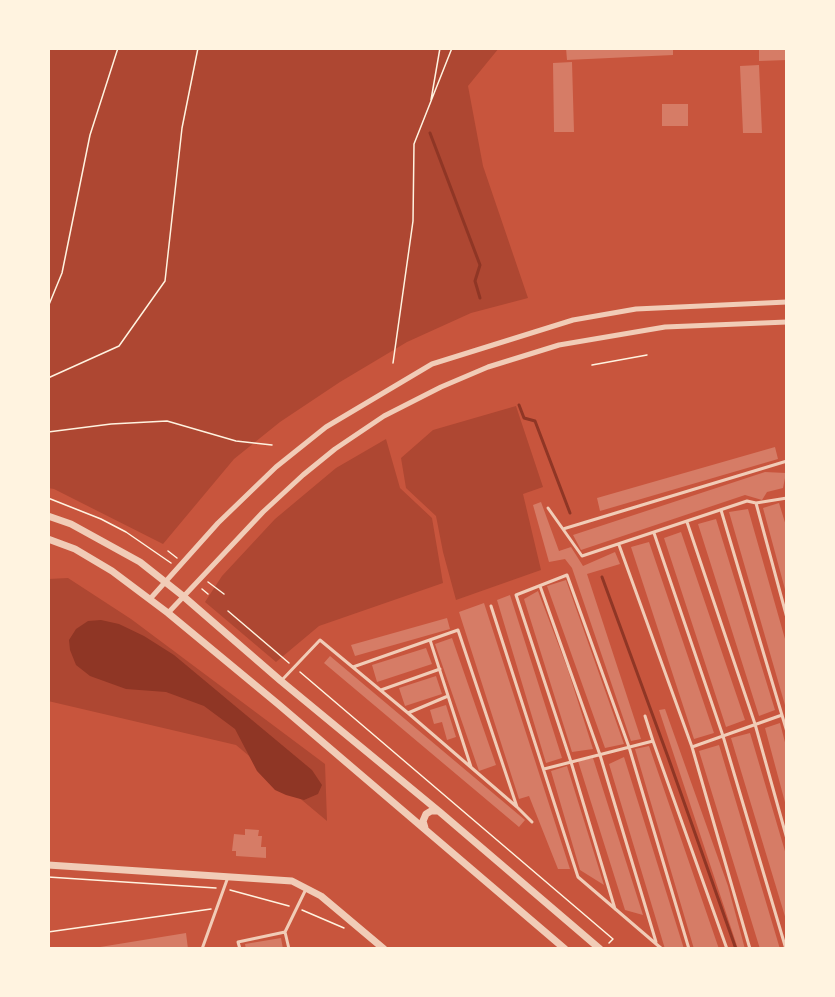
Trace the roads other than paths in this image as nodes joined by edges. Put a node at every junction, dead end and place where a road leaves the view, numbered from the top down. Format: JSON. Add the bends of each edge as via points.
{"nodes":[{"id":1,"x":787,"y":302,"type":"edge"},
{"id":2,"x":787,"y":322,"type":"edge"},
{"id":3,"x":787,"y":461,"type":"edge"},
{"id":4,"x":787,"y":498,"type":"edge"},
{"id":5,"x":756,"y":504,"type":"junction"},
{"id":6,"x":548,"y":508,"type":"dead end"},
{"id":7,"x":721,"y":510,"type":"junction"},
{"id":8,"x":48,"y":516,"type":"edge"},
{"id":9,"x":687,"y":522,"type":"junction"},
{"id":10,"x":563,"y":529,"type":"junction"},
{"id":11,"x":654,"y":533,"type":"junction"},
{"id":12,"x":48,"y":540,"type":"edge"},
{"id":13,"x":619,"y":545,"type":"junction"},
{"id":14,"x":166,"y":582,"type":"junction"},
{"id":15,"x":540,"y":586,"type":"junction"},
{"id":16,"x":183,"y":596,"type":"junction"},
{"id":17,"x":150,"y":599,"type":"junction"},
{"id":18,"x":491,"y":606,"type":"dead end"},
{"id":19,"x":168,"y":613,"type":"junction"},
{"id":20,"x":787,"y":618,"type":"edge"},
{"id":21,"x":430,"y":640,"type":"junction"},
{"id":22,"x":353,"y":667,"type":"junction"},
{"id":23,"x":440,"y":669,"type":"junction"},
{"id":24,"x":281,"y":681,"type":"junction"},
{"id":25,"x":381,"y":690,"type":"junction"},
{"id":26,"x":448,"y":696,"type":"junction"},
{"id":27,"x":408,"y":712,"type":"junction"},
{"id":28,"x":782,"y":715,"type":"junction"},
{"id":29,"x":645,"y":716,"type":"dead end"},
{"id":30,"x":755,"y":724,"type":"junction"},
{"id":31,"x":787,"y":732,"type":"edge"},
{"id":32,"x":723,"y":736,"type":"junction"},
{"id":33,"x":653,"y":741,"type":"junction"},
{"id":34,"x":628,"y":747,"type":"junction"},
{"id":35,"x":692,"y":747,"type":"junction"},
{"id":36,"x":600,"y":755,"type":"junction"},
{"id":37,"x":572,"y":762,"type":"junction"},
{"id":38,"x":471,"y":768,"type":"junction"},
{"id":39,"x":544,"y":769,"type":"junction"},
{"id":40,"x":517,"y":807,"type":"junction"},
{"id":41,"x":441,"y":813,"type":"junction"},
{"id":42,"x":532,"y":822,"type":"dead end"},
{"id":43,"x":427,"y":830,"type":"junction"},
{"id":44,"x":787,"y":839,"type":"edge"},
{"id":45,"x":48,"y":865,"type":"edge"},
{"id":46,"x":228,"y":876,"type":"junction"},
{"id":47,"x":306,"y":887,"type":"junction"},
{"id":48,"x":615,"y":909,"type":"junction"},
{"id":49,"x":285,"y":933,"type":"junction"},
{"id":50,"x":656,"y":944,"type":"junction"},
{"id":51,"x":382,"y":948,"type":"edge"},
{"id":52,"x":202,"y":949,"type":"edge"},
{"id":53,"x":240,"y":949,"type":"edge"},
{"id":54,"x":289,"y":949,"type":"edge"},
{"id":55,"x":565,"y":949,"type":"edge"},
{"id":56,"x":600,"y":949,"type":"edge"},
{"id":57,"x":662,"y":949,"type":"edge"},
{"id":58,"x":689,"y":949,"type":"edge"},
{"id":59,"x":728,"y":949,"type":"edge"},
{"id":60,"x":750,"y":949,"type":"edge"},
{"id":61,"x":786,"y":949,"type":"edge"}],
"edges":[{"from":1,"to":14,"type":"street","via":[[636,309],[573,320],[432,364],[326,427],[276,467]]},
{"from":2,"to":16,"type":"street","via":[[665,327],[559,345],[441,387],[384,416],[335,449],[263,512]]},
{"from":3,"to":10,"type":"lane"},
{"from":4,"to":5,"type":"lane"},
{"from":5,"to":7,"type":"lane","via":[[747,501]]},
{"from":5,"to":20,"type":"lane"},
{"from":6,"to":10,"type":"lane"},
{"from":7,"to":9,"type":"lane"},
{"from":7,"to":28,"type":"lane"},
{"from":8,"to":14,"type":"street","via":[[102,540]]},
{"from":9,"to":11,"type":"lane"},
{"from":9,"to":30,"type":"lane"},
{"from":10,"to":13,"type":"lane","via":[[582,556]]},
{"from":11,"to":13,"type":"lane"},
{"from":11,"to":32,"type":"lane"},
{"from":12,"to":17,"type":"street","via":[[112,571]]},
{"from":13,"to":35,"type":"lane"},
{"from":14,"to":16,"type":"street"},
{"from":14,"to":17,"type":"street"},
{"from":15,"to":34,"type":"lane","via":[[567,575]]},
{"from":15,"to":36,"type":"lane"},
{"from":15,"to":37,"type":"lane","via":[[516,595]]},
{"from":16,"to":19,"type":"street"},
{"from":16,"to":24,"type":"street"},
{"from":17,"to":19,"type":"street"},
{"from":18,"to":39,"type":"lane"},
{"from":19,"to":43,"type":"street"},
{"from":21,"to":22,"type":"lane"},
{"from":21,"to":23,"type":"lane"},
{"from":21,"to":40,"type":"lane","via":[[458,630]]},
{"from":22,"to":24,"type":"lane","via":[[320,640]]},
{"from":22,"to":25,"type":"lane"},
{"from":23,"to":25,"type":"lane"},
{"from":23,"to":26,"type":"lane"},
{"from":24,"to":41,"type":"street"},
{"from":25,"to":27,"type":"lane"},
{"from":26,"to":27,"type":"lane"},
{"from":26,"to":38,"type":"lane"},
{"from":27,"to":38,"type":"lane"},
{"from":28,"to":30,"type":"lane"},
{"from":28,"to":31,"type":"lane"},
{"from":29,"to":33,"type":"lane"},
{"from":30,"to":32,"type":"lane"},
{"from":30,"to":44,"type":"lane"},
{"from":32,"to":35,"type":"lane"},
{"from":32,"to":61,"type":"lane"},
{"from":33,"to":34,"type":"lane"},
{"from":33,"to":59,"type":"lane"},
{"from":34,"to":36,"type":"lane"},
{"from":34,"to":58,"type":"lane"},
{"from":35,"to":60,"type":"lane"},
{"from":36,"to":37,"type":"lane"},
{"from":36,"to":50,"type":"lane"},
{"from":37,"to":39,"type":"lane"},
{"from":37,"to":48,"type":"lane"},
{"from":38,"to":40,"type":"lane"},
{"from":39,"to":48,"type":"lane","via":[[578,877]]},
{"from":40,"to":42,"type":"lane"},
{"from":41,"to":43,"type":"street","via":[[435,810],[426,814],[423,820]]},
{"from":41,"to":56,"type":"street"},
{"from":43,"to":55,"type":"street"},
{"from":45,"to":46,"type":"street"},
{"from":46,"to":47,"type":"street","via":[[287,880]]},
{"from":46,"to":52,"type":"lane"},
{"from":47,"to":49,"type":"lane"},
{"from":47,"to":51,"type":"street"},
{"from":48,"to":50,"type":"lane"},
{"from":49,"to":53,"type":"lane","via":[[238,942]]},
{"from":49,"to":54,"type":"lane"},
{"from":50,"to":57,"type":"lane"}]}
